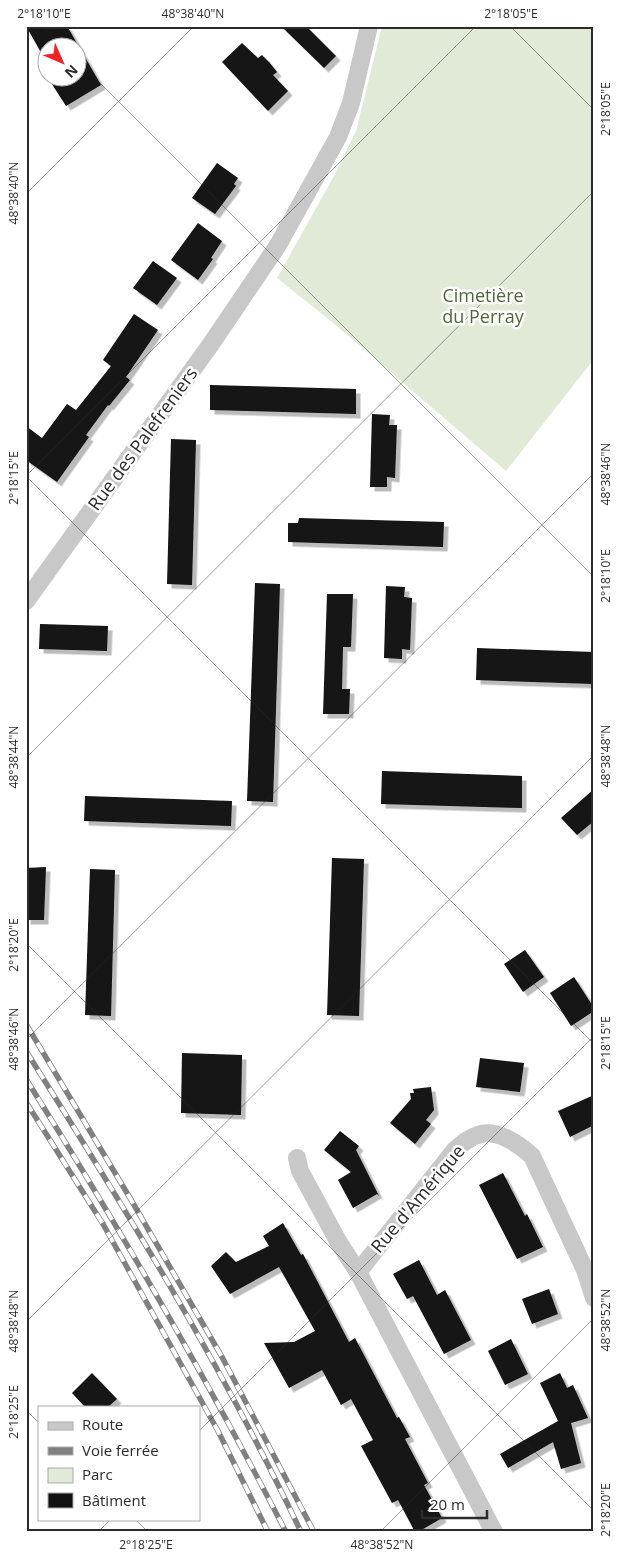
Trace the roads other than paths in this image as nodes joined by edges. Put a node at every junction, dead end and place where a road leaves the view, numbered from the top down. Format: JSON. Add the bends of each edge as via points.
{"nodes":[{"id":1,"x":369,"y":26,"type":"edge"},
{"id":2,"x":26,"y":601,"type":"edge"},
{"id":3,"x":299,"y":1164,"type":"dead end"},
{"id":4,"x":358,"y":1272,"type":"junction"},
{"id":5,"x":594,"y":1298,"type":"edge"},
{"id":6,"x":494,"y":1532,"type":"edge"}],
"edges":[{"from":1,"to":2,"type":"street","name":"Rue des Palefreniers","via":[[352,103],[338,137],[278,246]]},
{"from":3,"to":4,"type":"street","name":"Rue d'Amérique","via":[[339,1243]]},
{"from":4,"to":5,"type":"street","name":"Rue d'Amérique","via":[[454,1151],[480,1134],[496,1135],[522,1146],[532,1156],[585,1270]]},
{"from":4,"to":6,"type":"street","name":"Rue d'Amérique"}]}
